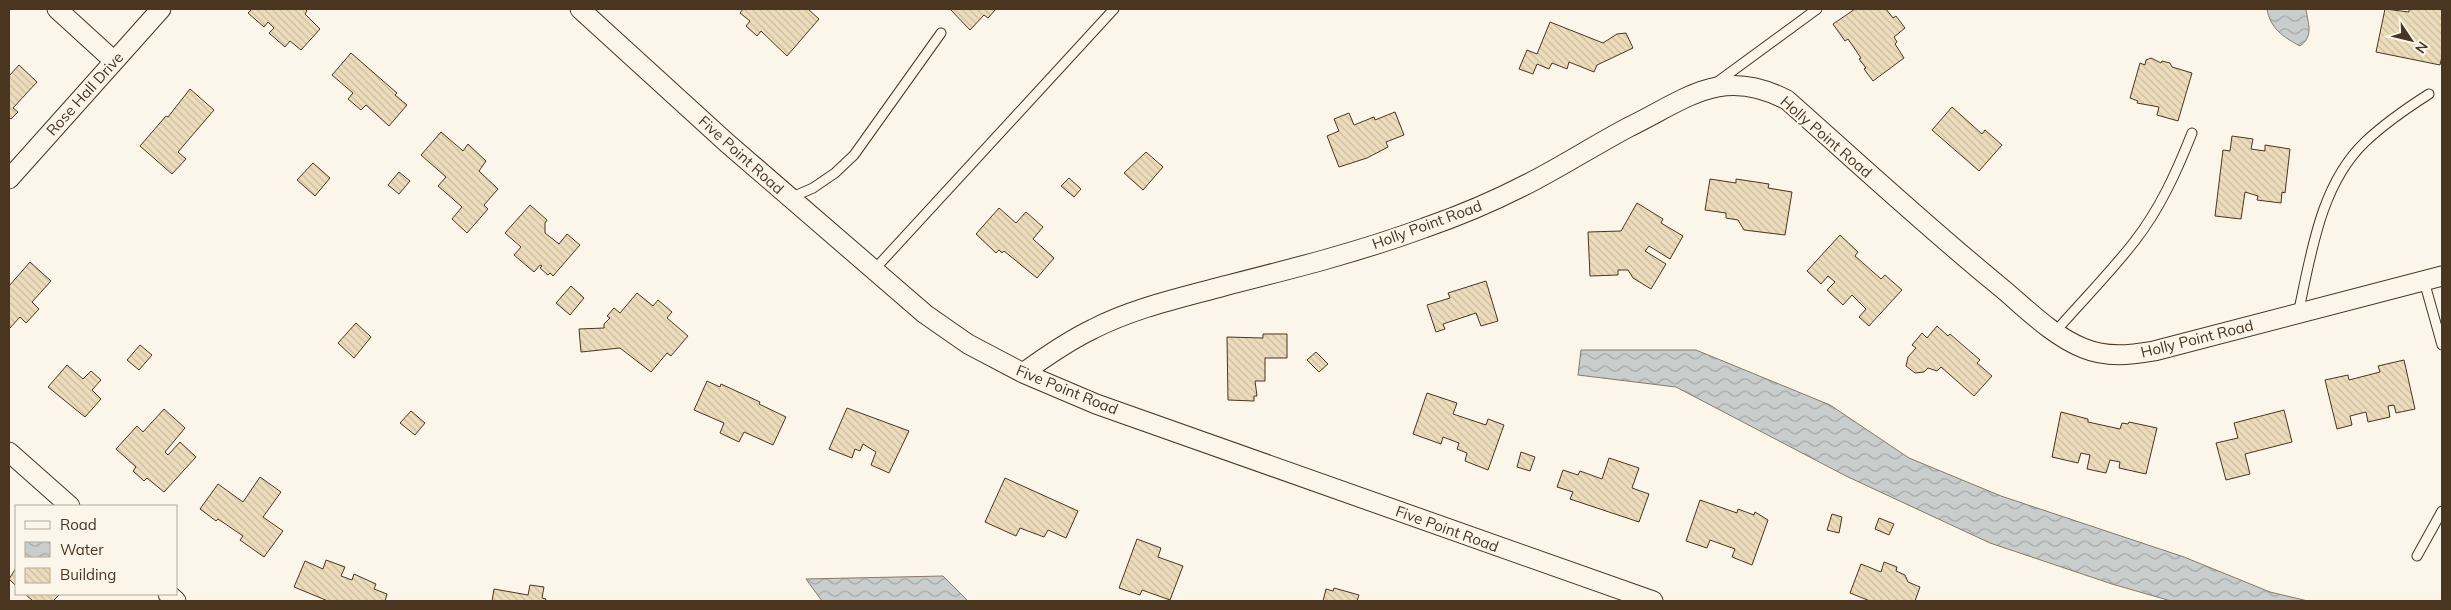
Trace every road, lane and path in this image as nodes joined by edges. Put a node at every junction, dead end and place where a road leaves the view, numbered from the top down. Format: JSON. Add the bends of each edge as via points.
{"nodes":[{"id":1,"x":57,"y":9,"type":"edge"},
{"id":2,"x":161,"y":9,"type":"edge"},
{"id":3,"x":580,"y":9,"type":"edge"},
{"id":4,"x":1114,"y":9,"type":"edge"},
{"id":5,"x":1817,"y":9,"type":"edge"},
{"id":6,"x":941,"y":33,"type":"dead end"},
{"id":7,"x":114,"y":61,"type":"junction"},
{"id":8,"x":1712,"y":87,"type":"junction"},
{"id":9,"x":2429,"y":94,"type":"dead end"},
{"id":10,"x":2192,"y":133,"type":"dead end"},
{"id":11,"x":9,"y":179,"type":"edge"},
{"id":12,"x":789,"y":198,"type":"junction"},
{"id":13,"x":873,"y":272,"type":"junction"},
{"id":14,"x":2442,"y":276,"type":"edge"},
{"id":15,"x":2424,"y":281,"type":"junction"},
{"id":16,"x":2298,"y":314,"type":"junction"},
{"id":17,"x":2055,"y":332,"type":"junction"},
{"id":18,"x":2442,"y":345,"type":"edge"},
{"id":19,"x":1023,"y":373,"type":"junction"},
{"id":20,"x":9,"y":452,"type":"edge"},
{"id":21,"x":69,"y":505,"type":"edge"},
{"id":22,"x":2442,"y":511,"type":"edge"},
{"id":23,"x":2417,"y":556,"type":"dead end"},
{"id":24,"x":1652,"y":601,"type":"edge"}],
"edges":[{"from":1,"to":7,"type":"street"},
{"from":2,"to":7,"type":"street","name":"Rose Hall Drive"},
{"from":3,"to":12,"type":"street","name":"Five Point Road"},
{"from":4,"to":13,"type":"lane"},
{"from":5,"to":8,"type":"lane"},
{"from":6,"to":12,"type":"lane","via":[[854,155],[821,183]]},
{"from":7,"to":11,"type":"street","name":"Rose Hall Drive"},
{"from":8,"to":17,"type":"street","name":"Holly Point Road","via":[[1748,84],[1787,100],[1949,244]]},
{"from":8,"to":19,"type":"street","name":"Holly Point Road","via":[[1608,138],[1486,204],[1423,229],[1132,312],[1057,349]]},
{"from":9,"to":16,"type":"lane","via":[[2395,116],[2364,143],[2334,186],[2319,221]]},
{"from":10,"to":17,"type":"lane","via":[[2159,206],[2134,242]]},
{"from":12,"to":13,"type":"street","name":"Five Point Road"},
{"from":13,"to":19,"type":"street","name":"Five Point Road","via":[[968,344]]},
{"from":14,"to":15,"type":"street","name":"Holly Point Road"},
{"from":15,"to":16,"type":"street","name":"Holly Point Road"},
{"from":15,"to":18,"type":"lane"},
{"from":16,"to":17,"type":"street","name":"Holly Point Road","via":[[2128,355],[2084,348]]},
{"from":19,"to":24,"type":"street","name":"Five Point Road","via":[[1096,404]]},
{"from":20,"to":21,"type":"street"},
{"from":22,"to":23,"type":"lane"}]}
